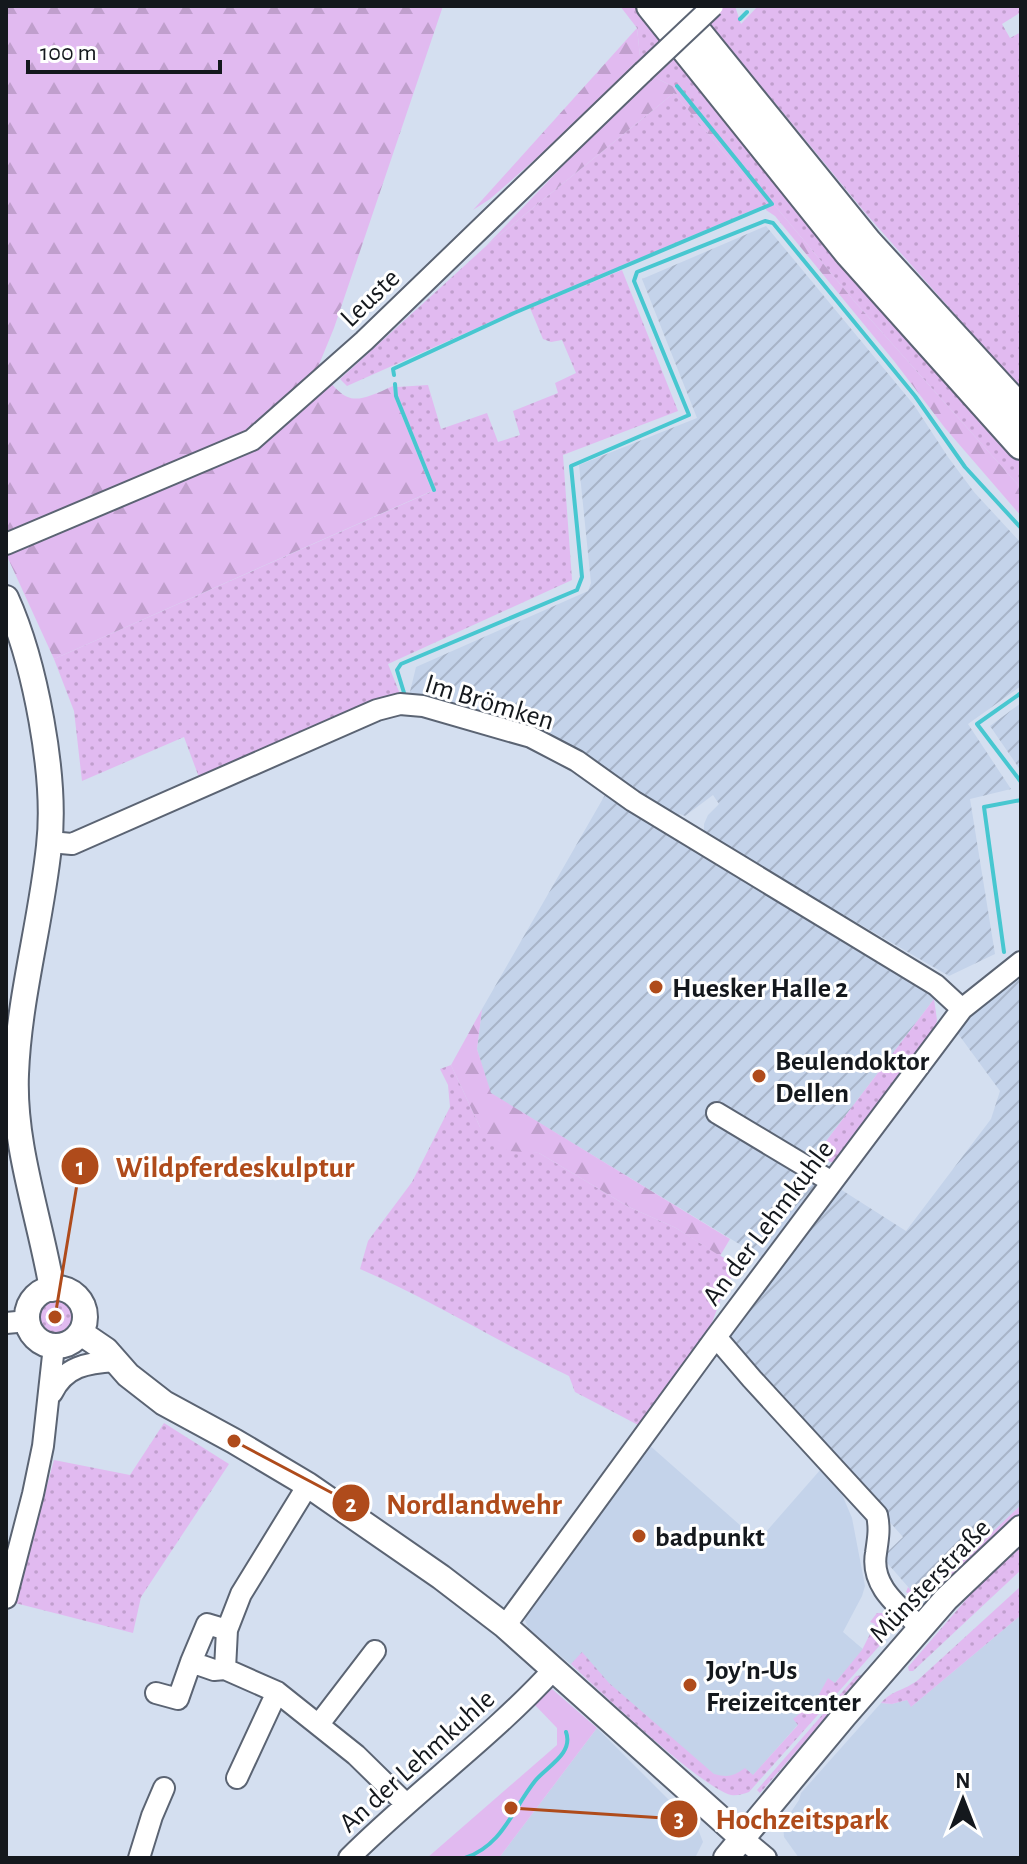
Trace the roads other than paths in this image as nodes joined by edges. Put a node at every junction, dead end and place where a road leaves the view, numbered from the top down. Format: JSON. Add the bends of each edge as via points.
{"nodes":[{"id":1,"x":651,"y":6,"type":"edge"},
{"id":2,"x":679,"y":6,"type":"edge"},
{"id":3,"x":713,"y":6,"type":"edge"},
{"id":4,"x":1021,"y":410,"type":"edge"},
{"id":5,"x":1021,"y":445,"type":"edge"},
{"id":6,"x":6,"y":544,"type":"edge"},
{"id":7,"x":6,"y":598,"type":"edge"},
{"id":8,"x":50,"y":842,"type":"junction"},
{"id":9,"x":1021,"y":962,"type":"edge"},
{"id":10,"x":962,"y":1009,"type":"junction"},
{"id":11,"x":717,"y":1113,"type":"dead end"},
{"id":12,"x":832,"y":1182,"type":"junction"},
{"id":13,"x":52,"y":1289,"type":"junction"},
{"id":14,"x":17,"y":1322,"type":"edge"},
{"id":15,"x":81,"y":1333,"type":"junction"},
{"id":16,"x":716,"y":1337,"type":"junction"},
{"id":17,"x":54,"y":1346,"type":"junction"},
{"id":18,"x":115,"y":1361,"type":"junction"},
{"id":19,"x":49,"y":1400,"type":"junction"},
{"id":20,"x":308,"y":1485,"type":"junction"},
{"id":21,"x":1021,"y":1528,"type":"edge"},
{"id":22,"x":6,"y":1598,"type":"edge"},
{"id":23,"x":505,"y":1626,"type":"junction"},
{"id":24,"x":921,"y":1628,"type":"junction"},
{"id":25,"x":227,"y":1630,"type":"junction"},
{"id":26,"x":375,"y":1651,"type":"dead end"},
{"id":27,"x":191,"y":1662,"type":"junction"},
{"id":28,"x":225,"y":1669,"type":"junction"},
{"id":29,"x":554,"y":1669,"type":"junction"},
{"id":30,"x":277,"y":1692,"type":"junction"},
{"id":31,"x":156,"y":1693,"type":"dead end"},
{"id":32,"x":319,"y":1724,"type":"junction"},
{"id":33,"x":237,"y":1778,"type":"dead end"},
{"id":34,"x":164,"y":1788,"type":"dead end"},
{"id":35,"x":406,"y":1804,"type":"junction"},
{"id":36,"x":741,"y":1837,"type":"junction"},
{"id":37,"x":139,"y":1858,"type":"edge"},
{"id":38,"x":349,"y":1858,"type":"edge"},
{"id":39,"x":726,"y":1858,"type":"edge"},
{"id":40,"x":766,"y":1858,"type":"edge"}],
"edges":[{"from":1,"to":5,"type":"highway","via":[[849,253]]},
{"from":2,"to":4,"type":"highway","via":[[868,243]]},
{"from":3,"to":6,"type":"street","name":"Leuste","bridge":true,"via":[[364,341],[252,440]]},
{"from":7,"to":8,"type":"main road","via":[[33,680],[46,751]]},
{"from":8,"to":10,"type":"street","name":"Im Brömken","via":[[72,844],[377,710],[423,706],[531,737],[577,761],[633,801],[936,985]]},
{"from":8,"to":13,"type":"main road","via":[[16,1077],[18,1119]]},
{"from":9,"to":10,"type":"street","name":"An der Lehmkuhle"},
{"from":10,"to":12,"type":"street","name":"An der Lehmkuhle"},
{"from":11,"to":12,"type":"street"},
{"from":12,"to":16,"type":"street","name":"An der Lehmkuhle"},
{"from":13,"to":14,"type":"main road","via":[[36,1296]]},
{"from":13,"to":15,"type":"main road","via":[[78,1297],[85,1314]]},
{"from":14,"to":17,"type":"main road"},
{"from":15,"to":17,"type":"main road","via":[[70,1343]]},
{"from":15,"to":18,"type":"main road"},
{"from":16,"to":23,"type":"street","name":"An der Lehmkuhle"},
{"from":16,"to":24,"type":"street","name":"An der Lehmkuhle","via":[[877,1515],[878,1582]]},
{"from":17,"to":19,"type":"street"},
{"from":18,"to":19,"type":"street","via":[[75,1367],[59,1378]]},
{"from":18,"to":20,"type":"main road","via":[[164,1403]]},
{"from":19,"to":22,"type":"street","via":[[33,1494]]},
{"from":20,"to":23,"type":"main road"},
{"from":20,"to":25,"type":"street","via":[[241,1594]]},
{"from":21,"to":24,"type":"main road","name":"Münsterstraße"},
{"from":23,"to":29,"type":"main road"},
{"from":24,"to":36,"type":"main road","name":"Münsterstraße"},
{"from":25,"to":27,"type":"street","via":[[207,1624]]},
{"from":25,"to":28,"type":"street"},
{"from":26,"to":32,"type":"street"},
{"from":27,"to":28,"type":"street"},
{"from":27,"to":31,"type":"street","via":[[178,1699]]},
{"from":28,"to":30,"type":"street"},
{"from":29,"to":35,"type":"street","name":"An der Lehmkuhle","via":[[493,1731]]},
{"from":29,"to":36,"type":"main road"},
{"from":30,"to":32,"type":"street"},
{"from":30,"to":33,"type":"street"},
{"from":32,"to":35,"type":"street"},
{"from":34,"to":37,"type":"street"},
{"from":35,"to":38,"type":"street","name":"An der Lehmkuhle"},
{"from":36,"to":39,"type":"main road","name":"Münsterstraße"},
{"from":36,"to":40,"type":"street"}]}
